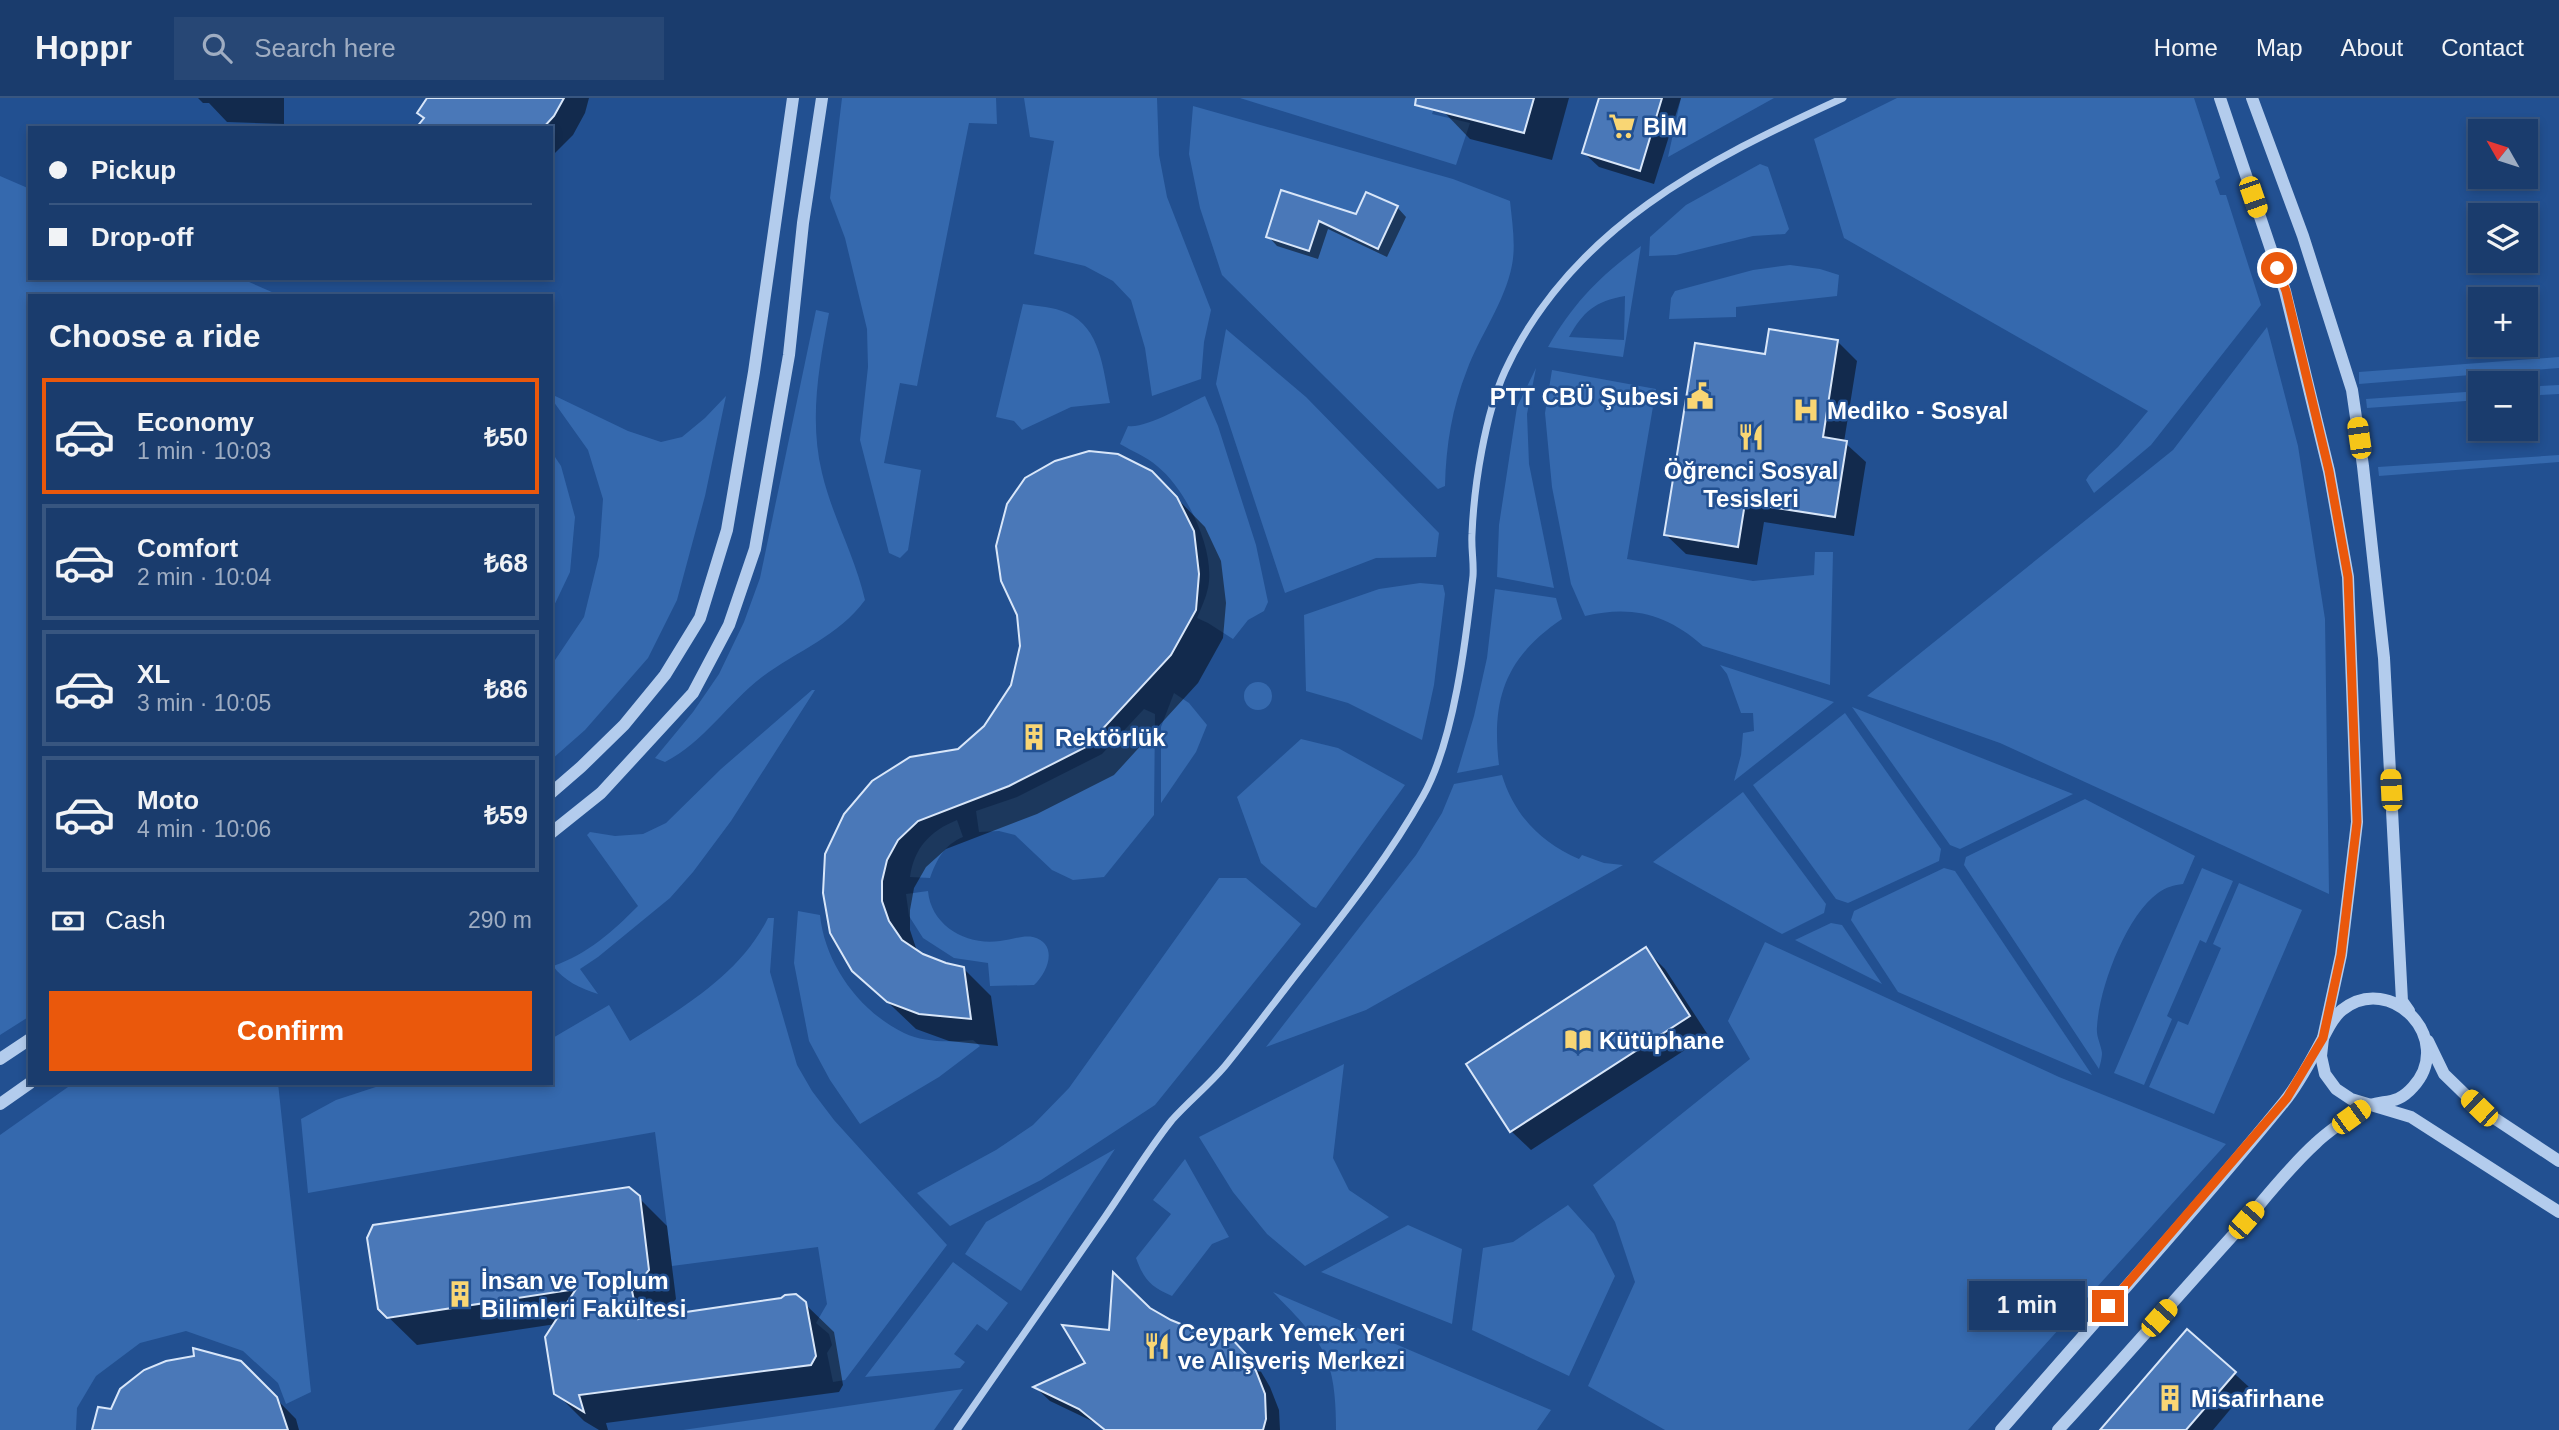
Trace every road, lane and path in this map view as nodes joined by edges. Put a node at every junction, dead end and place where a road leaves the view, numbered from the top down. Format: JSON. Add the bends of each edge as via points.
{"nodes":[{"id":1,"x":793,"y":98,"type":"edge"},
{"id":2,"x":822,"y":98,"type":"edge"},
{"id":3,"x":1843,"y":98,"type":"edge"},
{"id":4,"x":2220,"y":98,"type":"edge"},
{"id":5,"x":2252,"y":98,"type":"edge"},
{"id":6,"x":553,"y":791,"type":"edge"},
{"id":7,"x":553,"y":831,"type":"edge"},
{"id":8,"x":2421,"y":1027,"type":"junction"},
{"id":9,"x":2323,"y":1038,"type":"junction"},
{"id":10,"x":28,"y":1039,"type":"edge"},
{"id":11,"x":0,"y":1059,"type":"edge"},
{"id":12,"x":28,"y":1084,"type":"edge"},
{"id":13,"x":0,"y":1104,"type":"edge"},
{"id":14,"x":2368,"y":1105,"type":"junction"},
{"id":15,"x":2559,"y":1161,"type":"edge"},
{"id":16,"x":2559,"y":1212,"type":"edge"},
{"id":17,"x":957,"y":1430,"type":"edge"},
{"id":18,"x":2001,"y":1430,"type":"edge"},
{"id":19,"x":2059,"y":1430,"type":"edge"}],
"edges":[{"from":1,"to":6,"type":"street","via":[[727,530],[700,618],[665,675],[624,724]]},
{"from":2,"to":7,"type":"street","via":[[789,355],[755,549],[729,625],[693,693],[601,793]]},
{"from":3,"to":17,"type":"street","via":[[1705,167],[1620,223],[1571,269],[1539,313],[1503,374],[1485,430],[1472,533],[1473,574],[1459,671],[1434,774],[1395,843],[1222,1069],[1171,1121]]},
{"from":4,"to":9,"type":"street","via":[[2286,291],[2329,471],[2348,577],[2357,822],[2341,955]]},
{"from":5,"to":8,"type":"street","via":[[2303,236],[2352,390],[2384,658],[2402,1001]]},
{"from":8,"to":9,"type":"street","via":[[2395,1003],[2359,1001],[2330,1022]]},
{"from":8,"to":14,"type":"street","via":[[2427,1058],[2413,1088],[2385,1104]]},
{"from":8,"to":15,"type":"street","via":[[2444,1074],[2479,1108]]},
{"from":9,"to":14,"type":"street","via":[[2325,1074],[2351,1100]]},
{"from":9,"to":18,"type":"street","via":[[2287,1098]]},
{"from":10,"to":11,"type":"street"},
{"from":12,"to":13,"type":"street"},
{"from":14,"to":16,"type":"street","via":[[2411,1117]]},
{"from":14,"to":19,"type":"street","via":[[2316,1143]]}]}
